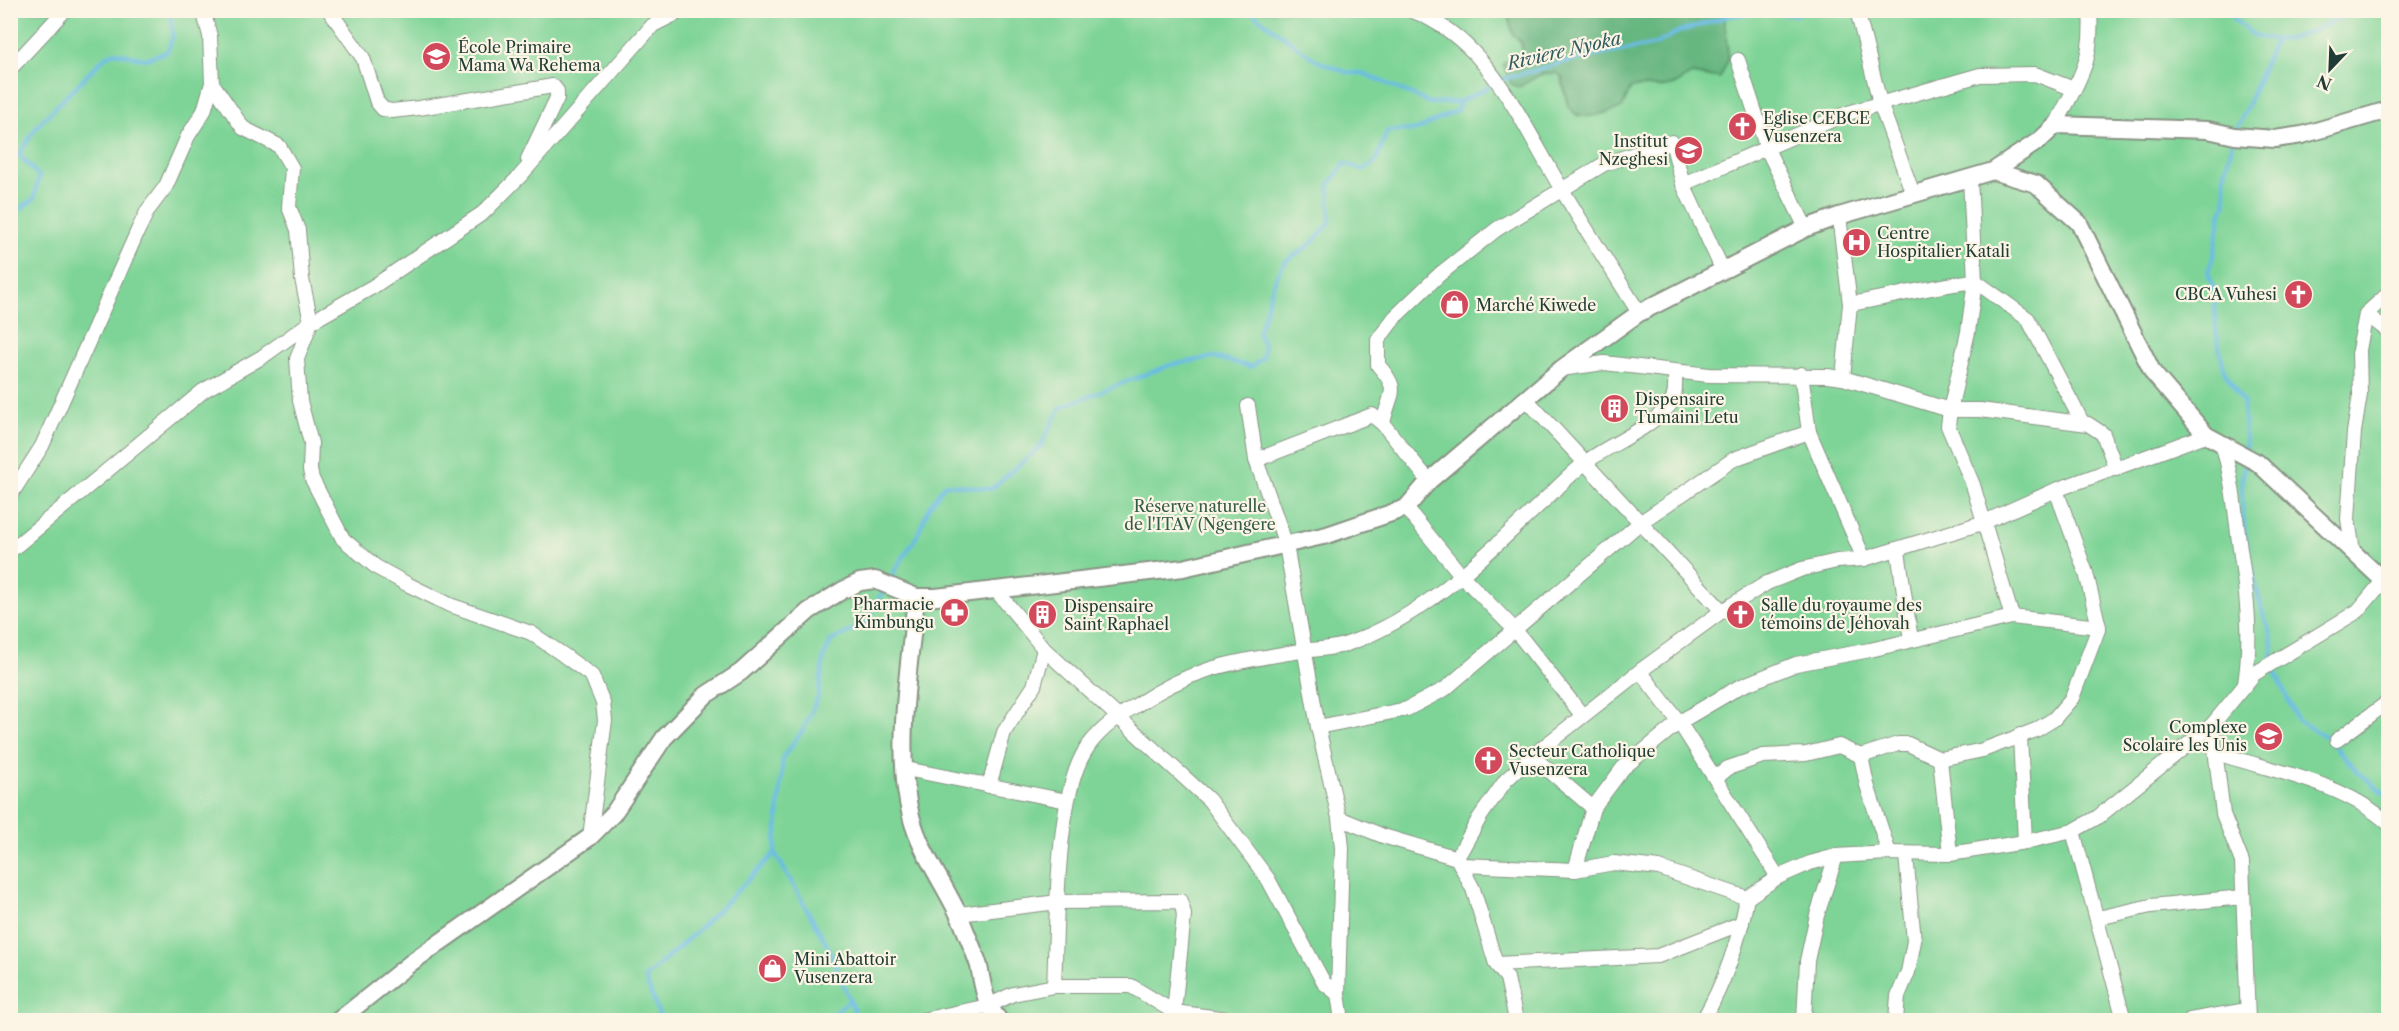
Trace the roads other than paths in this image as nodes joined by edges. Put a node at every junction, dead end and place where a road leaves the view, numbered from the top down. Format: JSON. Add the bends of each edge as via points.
{"nodes":[{"id":1,"x":65,"y":10,"type":"edge"},
{"id":2,"x":203,"y":10,"type":"edge"},
{"id":3,"x":328,"y":10,"type":"edge"},
{"id":4,"x":683,"y":10,"type":"edge"},
{"id":5,"x":1410,"y":10,"type":"edge"},
{"id":6,"x":1857,"y":10,"type":"edge"},
{"id":7,"x":2090,"y":10,"type":"edge"},
{"id":8,"x":1433,"y":15,"type":"edge"},
{"id":9,"x":1738,"y":60,"type":"dead end"},
{"id":10,"x":10,"y":69,"type":"edge"},
{"id":11,"x":212,"y":83,"type":"junction"},
{"id":12,"x":2074,"y":89,"type":"junction"},
{"id":13,"x":1880,"y":103,"type":"junction"},
{"id":14,"x":2388,"y":110,"type":"edge"},
{"id":15,"x":2056,"y":125,"type":"junction"},
{"id":16,"x":1767,"y":149,"type":"junction"},
{"id":17,"x":1993,"y":171,"type":"junction"},
{"id":18,"x":520,"y":176,"type":"junction"},
{"id":19,"x":1970,"y":178,"type":"junction"},
{"id":20,"x":1683,"y":184,"type":"junction"},
{"id":21,"x":1561,"y":188,"type":"junction"},
{"id":22,"x":1913,"y":194,"type":"junction"},
{"id":23,"x":1839,"y":216,"type":"junction"},
{"id":24,"x":1806,"y":228,"type":"junction"},
{"id":25,"x":1723,"y":271,"type":"junction"},
{"id":26,"x":1975,"y":281,"type":"junction"},
{"id":27,"x":2388,"y":294,"type":"edge"},
{"id":28,"x":1850,"y":304,"type":"junction"},
{"id":29,"x":1639,"y":313,"type":"junction"},
{"id":30,"x":2366,"y":314,"type":"junction"},
{"id":31,"x":311,"y":322,"type":"junction"},
{"id":32,"x":2388,"y":331,"type":"edge"},
{"id":33,"x":1561,"y":369,"type":"junction"},
{"id":34,"x":1675,"y":372,"type":"junction"},
{"id":35,"x":1801,"y":374,"type":"junction"},
{"id":36,"x":1843,"y":378,"type":"junction"},
{"id":37,"x":1527,"y":400,"type":"junction"},
{"id":38,"x":1248,"y":406,"type":"dead end"},
{"id":39,"x":1950,"y":410,"type":"junction"},
{"id":40,"x":2082,"y":422,"type":"junction"},
{"id":41,"x":1383,"y":424,"type":"junction"},
{"id":42,"x":1809,"y":432,"type":"junction"},
{"id":43,"x":2206,"y":435,"type":"junction"},
{"id":44,"x":2229,"y":448,"type":"junction"},
{"id":45,"x":1256,"y":460,"type":"junction"},
{"id":46,"x":1586,"y":462,"type":"junction"},
{"id":47,"x":2116,"y":469,"type":"junction"},
{"id":48,"x":1429,"y":481,"type":"junction"},
{"id":49,"x":2056,"y":490,"type":"junction"},
{"id":50,"x":10,"y":496,"type":"edge"},
{"id":51,"x":1406,"y":508,"type":"junction"},
{"id":52,"x":1641,"y":522,"type":"junction"},
{"id":53,"x":1982,"y":523,"type":"junction"},
{"id":54,"x":1286,"y":545,"type":"junction"},
{"id":55,"x":1898,"y":551,"type":"junction"},
{"id":56,"x":10,"y":552,"type":"edge"},
{"id":57,"x":2353,"y":552,"type":"junction"},
{"id":58,"x":1864,"y":560,"type":"junction"},
{"id":59,"x":1462,"y":576,"type":"junction"},
{"id":60,"x":2386,"y":583,"type":"edge"},
{"id":61,"x":995,"y":589,"type":"junction"},
{"id":62,"x":916,"y":597,"type":"junction"},
{"id":63,"x":1722,"y":611,"type":"junction"},
{"id":64,"x":2012,"y":617,"type":"junction"},
{"id":65,"x":2099,"y":627,"type":"junction"},
{"id":66,"x":1516,"y":631,"type":"junction"},
{"id":67,"x":1911,"y":640,"type":"junction"},
{"id":68,"x":1044,"y":649,"type":"junction"},
{"id":69,"x":1306,"y":650,"type":"junction"},
{"id":70,"x":1640,"y":671,"type":"junction"},
{"id":71,"x":2245,"y":684,"type":"junction"},
{"id":72,"x":2388,"y":702,"type":"edge"},
{"id":73,"x":1582,"y":715,"type":"junction"},
{"id":74,"x":1118,"y":717,"type":"junction"},
{"id":75,"x":1679,"y":723,"type":"junction"},
{"id":76,"x":2212,"y":725,"type":"junction"},
{"id":77,"x":1318,"y":727,"type":"junction"},
{"id":78,"x":2020,"y":735,"type":"junction"},
{"id":79,"x":2337,"y":740,"type":"dead end"},
{"id":80,"x":2217,"y":753,"type":"junction"},
{"id":81,"x":1532,"y":756,"type":"junction"},
{"id":82,"x":1861,"y":756,"type":"junction"},
{"id":83,"x":1940,"y":759,"type":"junction"},
{"id":84,"x":906,"y":769,"type":"junction"},
{"id":85,"x":1716,"y":778,"type":"junction"},
{"id":86,"x":989,"y":786,"type":"junction"},
{"id":87,"x":1067,"y":801,"type":"junction"},
{"id":88,"x":1593,"y":808,"type":"junction"},
{"id":89,"x":1338,"y":818,"type":"junction"},
{"id":90,"x":2388,"y":823,"type":"edge"},
{"id":91,"x":2073,"y":831,"type":"junction"},
{"id":92,"x":590,"y":837,"type":"junction"},
{"id":93,"x":2025,"y":842,"type":"junction"},
{"id":94,"x":1888,"y":853,"type":"junction"},
{"id":95,"x":1950,"y":854,"type":"junction"},
{"id":96,"x":1906,"y":855,"type":"junction"},
{"id":97,"x":1836,"y":856,"type":"junction"},
{"id":98,"x":1460,"y":862,"type":"junction"},
{"id":99,"x":1575,"y":870,"type":"junction"},
{"id":100,"x":1778,"y":877,"type":"junction"},
{"id":101,"x":1747,"y":897,"type":"junction"},
{"id":102,"x":2243,"y":897,"type":"junction"},
{"id":103,"x":1058,"y":902,"type":"junction"},
{"id":104,"x":959,"y":914,"type":"junction"},
{"id":105,"x":2098,"y":918,"type":"junction"},
{"id":106,"x":1742,"y":923,"type":"junction"},
{"id":107,"x":1496,"y":964,"type":"junction"},
{"id":108,"x":1054,"y":986,"type":"junction"},
{"id":109,"x":1338,"y":994,"type":"junction"},
{"id":110,"x":991,"y":1014,"type":"edge"},
{"id":111,"x":2247,"y":1015,"type":"edge"},
{"id":112,"x":1175,"y":1016,"type":"edge"},
{"id":113,"x":339,"y":1020,"type":"edge"},
{"id":114,"x":922,"y":1020,"type":"edge"},
{"id":115,"x":1235,"y":1020,"type":"edge"},
{"id":116,"x":1342,"y":1020,"type":"edge"},
{"id":117,"x":1516,"y":1020,"type":"edge"},
{"id":118,"x":1703,"y":1020,"type":"edge"},
{"id":119,"x":1804,"y":1020,"type":"edge"},
{"id":120,"x":1896,"y":1020,"type":"edge"},
{"id":121,"x":2124,"y":1020,"type":"edge"},
{"id":122,"x":2190,"y":1020,"type":"edge"}],
"edges":[{"from":1,"to":10,"type":"street"},
{"from":2,"to":11,"type":"street","via":[[210,36]]},
{"from":3,"to":18,"type":"street","via":[[363,58],[377,102],[383,109],[419,108],[553,86],[557,98]]},
{"from":4,"to":18,"type":"street","via":[[653,25]]},
{"from":5,"to":8,"type":"street"},
{"from":6,"to":13,"type":"street"},
{"from":7,"to":12,"type":"street","via":[[2090,55]]},
{"from":8,"to":21,"type":"street","via":[[1498,81]]},
{"from":9,"to":16,"type":"street"},
{"from":11,"to":31,"type":"street","via":[[243,128],[279,147],[292,168],[289,207],[298,230]]},
{"from":11,"to":50,"type":"street","via":[[204,111],[166,186],[139,228],[42,446]]},
{"from":12,"to":13,"type":"street","via":[[2035,74],[1980,75]]},
{"from":12,"to":15,"type":"street"},
{"from":13,"to":16,"type":"street"},
{"from":13,"to":22,"type":"street"},
{"from":14,"to":15,"type":"street","via":[[2275,139],[2208,130]]},
{"from":15,"to":17,"type":"street"},
{"from":16,"to":20,"type":"street"},
{"from":16,"to":24,"type":"street"},
{"from":17,"to":19,"type":"street"},
{"from":17,"to":43,"type":"street","via":[[2036,184],[2079,224],[2153,373]]},
{"from":18,"to":31,"type":"street","via":[[483,213],[443,242]]},
{"from":19,"to":22,"type":"street"},
{"from":19,"to":26,"type":"street"},
{"from":20,"to":21,"type":"street","via":[[1672,142],[1604,164]]},
{"from":20,"to":25,"type":"street"},
{"from":21,"to":29,"type":"street"},
{"from":21,"to":41,"type":"street","via":[[1497,229],[1440,274],[1377,340],[1378,365],[1392,381],[1394,390]]},
{"from":22,"to":23,"type":"street"},
{"from":23,"to":24,"type":"street"},
{"from":23,"to":28,"type":"street"},
{"from":24,"to":25,"type":"street"},
{"from":25,"to":29,"type":"street"},
{"from":26,"to":28,"type":"street"},
{"from":26,"to":39,"type":"street"},
{"from":26,"to":40,"type":"street","via":[[2028,319]]},
{"from":27,"to":30,"type":"street"},
{"from":28,"to":36,"type":"street"},
{"from":29,"to":33,"type":"street"},
{"from":30,"to":32,"type":"street"},
{"from":30,"to":57,"type":"street","via":[[2359,350],[2360,395],[2348,519]]},
{"from":31,"to":56,"type":"street","via":[[203,391]]},
{"from":31,"to":92,"type":"street","via":[[297,359],[300,401],[311,443],[310,470],[343,539],[376,567],[450,605],[531,633],[592,676],[605,720]]},
{"from":33,"to":34,"type":"street","via":[[1604,363]]},
{"from":33,"to":37,"type":"street"},
{"from":34,"to":35,"type":"street"},
{"from":34,"to":46,"type":"street","via":[[1676,392],[1668,406],[1629,437]]},
{"from":35,"to":36,"type":"street"},
{"from":35,"to":42,"type":"street"},
{"from":36,"to":39,"type":"street"},
{"from":37,"to":46,"type":"street"},
{"from":37,"to":48,"type":"street"},
{"from":38,"to":45,"type":"street"},
{"from":39,"to":40,"type":"street"},
{"from":39,"to":53,"type":"street","via":[[1948,426],[1973,485]]},
{"from":40,"to":47,"type":"street","via":[[2103,434]]},
{"from":41,"to":45,"type":"street","via":[[1372,415]]},
{"from":41,"to":48,"type":"street"},
{"from":42,"to":52,"type":"street","via":[[1734,459]]},
{"from":42,"to":58,"type":"street"},
{"from":43,"to":44,"type":"street"},
{"from":43,"to":47,"type":"street"},
{"from":44,"to":57,"type":"street","via":[[2258,463]]},
{"from":44,"to":71,"type":"street","via":[[2246,577],[2250,650]]},
{"from":45,"to":54,"type":"street"},
{"from":46,"to":52,"type":"street"},
{"from":46,"to":59,"type":"street"},
{"from":47,"to":49,"type":"street"},
{"from":48,"to":51,"type":"street"},
{"from":49,"to":53,"type":"street"},
{"from":49,"to":65,"type":"street","via":[[2086,573]]},
{"from":51,"to":54,"type":"street"},
{"from":51,"to":59,"type":"street"},
{"from":52,"to":63,"type":"street"},
{"from":52,"to":66,"type":"street"},
{"from":53,"to":55,"type":"street"},
{"from":53,"to":64,"type":"street"},
{"from":54,"to":61,"type":"street","via":[[1183,568]]},
{"from":54,"to":69,"type":"street"},
{"from":55,"to":58,"type":"street"},
{"from":55,"to":67,"type":"street"},
{"from":57,"to":60,"type":"street"},
{"from":58,"to":63,"type":"street","via":[[1802,568],[1767,583]]},
{"from":59,"to":66,"type":"street"},
{"from":59,"to":69,"type":"street","via":[[1396,621],[1346,645]]},
{"from":60,"to":71,"type":"street","via":[[2358,611],[2274,660]]},
{"from":61,"to":62,"type":"street"},
{"from":61,"to":68,"type":"street"},
{"from":62,"to":84,"type":"street","via":[[905,713]]},
{"from":62,"to":92,"type":"street","via":[[875,580],[860,582],[809,611],[741,672],[706,695],[664,738],[613,814]]},
{"from":63,"to":70,"type":"street"},
{"from":64,"to":65,"type":"street"},
{"from":64,"to":67,"type":"street"},
{"from":65,"to":78,"type":"street","via":[[2072,698],[2054,719]]},
{"from":66,"to":73,"type":"street"},
{"from":66,"to":77,"type":"street","via":[[1446,689],[1416,706]]},
{"from":67,"to":75,"type":"street","via":[[1796,664],[1739,687]]},
{"from":68,"to":74,"type":"street"},
{"from":68,"to":86,"type":"street","via":[[1034,686],[1004,732]]},
{"from":69,"to":74,"type":"street","via":[[1197,671],[1164,686]]},
{"from":69,"to":77,"type":"street"},
{"from":70,"to":73,"type":"street"},
{"from":70,"to":75,"type":"street"},
{"from":71,"to":76,"type":"street"},
{"from":72,"to":79,"type":"street"},
{"from":73,"to":81,"type":"street"},
{"from":74,"to":87,"type":"street","via":[[1086,748],[1074,771]]},
{"from":74,"to":109,"type":"street","via":[[1209,800],[1274,889],[1324,983]]},
{"from":75,"to":85,"type":"street"},
{"from":75,"to":88,"type":"street","via":[[1623,768]]},
{"from":76,"to":80,"type":"street"},
{"from":76,"to":91,"type":"street","via":[[2098,817]]},
{"from":77,"to":89,"type":"street"},
{"from":78,"to":83,"type":"street","via":[[1983,750]]},
{"from":78,"to":93,"type":"street"},
{"from":80,"to":90,"type":"street","via":[[2331,788],[2368,805]]},
{"from":80,"to":102,"type":"street","via":[[2223,814],[2242,862]]},
{"from":81,"to":88,"type":"street"},
{"from":81,"to":98,"type":"street","via":[[1506,780],[1480,817]]},
{"from":82,"to":83,"type":"street","via":[[1908,744]]},
{"from":82,"to":85,"type":"street","via":[[1839,746],[1806,754],[1763,756],[1728,768]]},
{"from":82,"to":94,"type":"street"},
{"from":83,"to":95,"type":"street"},
{"from":84,"to":86,"type":"street"},
{"from":84,"to":104,"type":"street","via":[[911,816]]},
{"from":85,"to":100,"type":"street"},
{"from":86,"to":87,"type":"street"},
{"from":87,"to":103,"type":"street"},
{"from":88,"to":99,"type":"street"},
{"from":89,"to":98,"type":"street"},
{"from":89,"to":109,"type":"street","via":[[1342,848]]},
{"from":91,"to":93,"type":"street"},
{"from":91,"to":105,"type":"street"},
{"from":92,"to":113,"type":"street","via":[[412,962]]},
{"from":93,"to":95,"type":"street"},
{"from":94,"to":96,"type":"street"},
{"from":94,"to":97,"type":"street"},
{"from":95,"to":96,"type":"street"},
{"from":96,"to":120,"type":"street","via":[[1914,940],[1908,972],[1898,996]]},
{"from":97,"to":100,"type":"street"},
{"from":97,"to":119,"type":"street","via":[[1807,961]]},
{"from":98,"to":99,"type":"street"},
{"from":98,"to":107,"type":"street"},
{"from":99,"to":101,"type":"street","via":[[1614,863],[1659,868]]},
{"from":100,"to":101,"type":"street"},
{"from":101,"to":106,"type":"street"},
{"from":102,"to":105,"type":"street","via":[[2151,906]]},
{"from":102,"to":111,"type":"street"},
{"from":103,"to":104,"type":"street"},
{"from":103,"to":108,"type":"street"},
{"from":103,"to":112,"type":"street","via":[[1181,901],[1185,915]]},
{"from":104,"to":110,"type":"street"},
{"from":105,"to":121,"type":"street"},
{"from":106,"to":107,"type":"street","via":[[1658,957]]},
{"from":106,"to":118,"type":"street","via":[[1719,992]]},
{"from":107,"to":117,"type":"street","via":[[1507,978]]},
{"from":108,"to":110,"type":"street","via":[[1013,994]]},
{"from":108,"to":112,"type":"street","via":[[1131,986]]},
{"from":109,"to":116,"type":"street"},
{"from":110,"to":114,"type":"street"},
{"from":111,"to":122,"type":"street"},
{"from":112,"to":115,"type":"street"}]}
